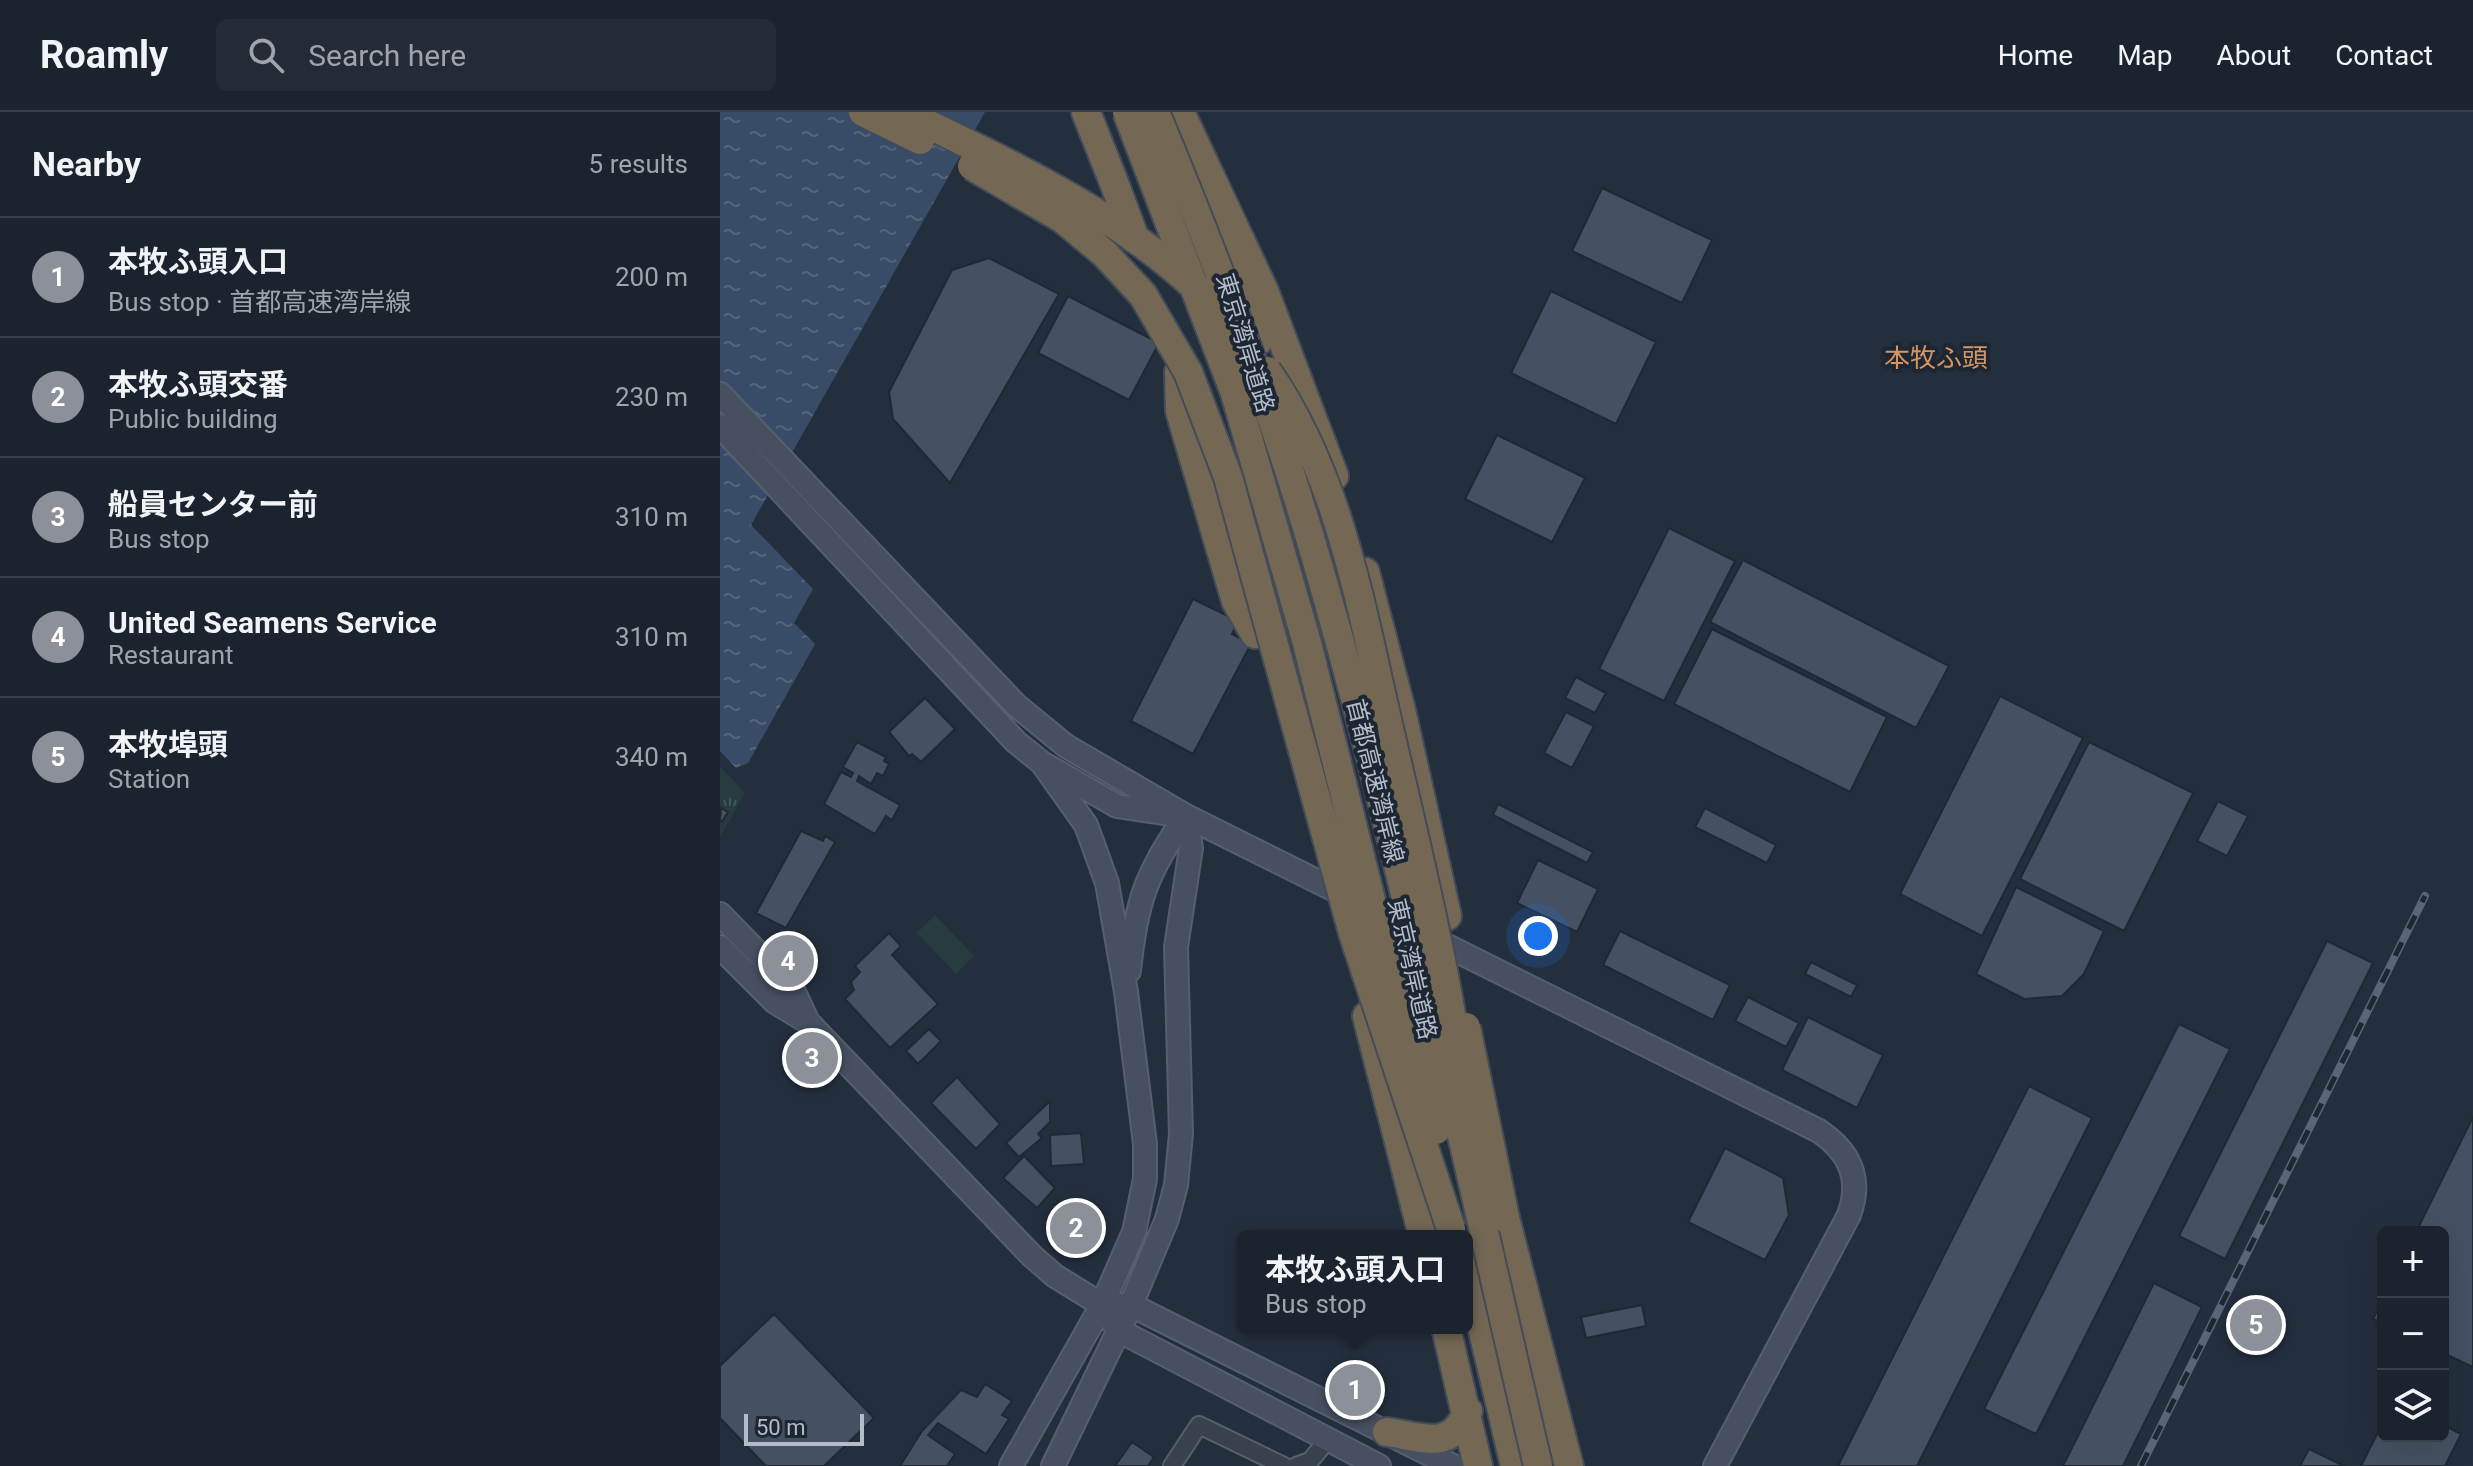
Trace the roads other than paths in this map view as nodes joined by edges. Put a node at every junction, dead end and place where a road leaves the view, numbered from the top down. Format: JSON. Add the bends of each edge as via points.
{"nodes":[{"id":1,"x":863,"y":112,"type":"edge"},
{"id":2,"x":903,"y":112,"type":"edge"},
{"id":3,"x":1086,"y":112,"type":"edge"},
{"id":4,"x":1127,"y":112,"type":"edge"},
{"id":5,"x":1157,"y":112,"type":"edge"},
{"id":6,"x":1180,"y":112,"type":"edge"},
{"id":7,"x":720,"y":394,"type":"edge"},
{"id":8,"x":1258,"y":425,"type":"junction"},
{"id":9,"x":720,"y":426,"type":"edge"},
{"id":10,"x":792,"y":487,"type":"junction"},
{"id":11,"x":1042,"y":763,"type":"junction"},
{"id":12,"x":1186,"y":816,"type":"junction"},
{"id":13,"x":720,"y":914,"type":"edge"},
{"id":14,"x":1447,"y":916,"type":"junction"},
{"id":15,"x":1349,"y":917,"type":"junction"},
{"id":16,"x":720,"y":947,"type":"edge"},
{"id":17,"x":1126,"y":992,"type":"junction"},
{"id":18,"x":1366,"y":1010,"type":"junction"},
{"id":19,"x":808,"y":1022,"type":"junction"},
{"id":20,"x":1421,"y":1230,"type":"edge"},
{"id":21,"x":1454,"y":1230,"type":"edge"},
{"id":22,"x":1454,"y":1230,"type":"edge"},
{"id":23,"x":1454,"y":1230,"type":"edge"},
{"id":24,"x":1472,"y":1230,"type":"edge"},
{"id":25,"x":1473,"y":1230,"type":"edge"},
{"id":26,"x":1473,"y":1232,"type":"edge"},
{"id":27,"x":1473,"y":1236,"type":"edge"},
{"id":28,"x":1479,"y":1264,"type":"edge"},
{"id":29,"x":1102,"y":1305,"type":"junction"},
{"id":30,"x":1131,"y":1305,"type":"junction"},
{"id":31,"x":1473,"y":1324,"type":"edge"},
{"id":32,"x":1118,"y":1330,"type":"junction"},
{"id":33,"x":1448,"y":1334,"type":"edge"},
{"id":34,"x":1468,"y":1411,"type":"junction"},
{"id":35,"x":1387,"y":1432,"type":"junction"},
{"id":36,"x":1329,"y":1438,"type":"junction"},
{"id":37,"x":1011,"y":1466,"type":"edge"},
{"id":38,"x":1053,"y":1466,"type":"edge"},
{"id":39,"x":1172,"y":1466,"type":"edge"},
{"id":40,"x":1284,"y":1466,"type":"edge"},
{"id":41,"x":1296,"y":1466,"type":"edge"},
{"id":42,"x":1379,"y":1466,"type":"edge"},
{"id":43,"x":1453,"y":1466,"type":"edge"},
{"id":44,"x":1478,"y":1466,"type":"edge"},
{"id":45,"x":1506,"y":1466,"type":"edge"},
{"id":46,"x":1515,"y":1466,"type":"edge"},
{"id":47,"x":1529,"y":1466,"type":"edge"},
{"id":48,"x":1538,"y":1466,"type":"edge"},
{"id":49,"x":1569,"y":1466,"type":"edge"},
{"id":50,"x":1715,"y":1466,"type":"edge"}],
"edges":[{"from":1,"to":15,"type":"highway","bridge":true,"via":[[988,173],[1063,219],[1143,295],[1169,335],[1208,418],[1232,492]]},
{"from":2,"to":28,"type":"highway","bridge":true,"via":[[1072,195],[1172,266],[1243,338],[1299,425],[1330,495],[1347,551],[1436,924]]},
{"from":3,"to":18,"type":"highway","bridge":true,"via":[[1150,277]]},
{"from":4,"to":22,"type":"highway","name":"首都高速湾岸線","bridge":true,"via":[[1215,336],[1279,542],[1348,797]]},
{"from":5,"to":8,"type":"highway","name":"東京湾岸道路","bridge":true},
{"from":5,"to":14,"type":"highway","bridge":true,"via":[[1197,183],[1244,298]]},
{"from":5,"to":24,"type":"highway","name":"首都高速湾岸線","bridge":true,"via":[[1242,334],[1316,557],[1373,773]]},
{"from":5,"to":25,"type":"highway","name":"東京湾岸道路","bridge":true,"via":[[1216,249],[1242,327],[1345,697]]},
{"from":6,"to":14,"type":"highway","via":[[1264,291],[1349,519],[1379,617]]},
{"from":7,"to":10,"type":"street"},
{"from":8,"to":15,"type":"highway","bridge":true},
{"from":8,"to":23,"type":"highway","name":"東京湾岸道路","bridge":true,"via":[[1352,779]]},
{"from":9,"to":10,"type":"street"},
{"from":10,"to":11,"type":"street","via":[[993,720]]},
{"from":10,"to":12,"type":"street","via":[[1041,729]]},
{"from":11,"to":12,"type":"street","via":[[1117,806]]},
{"from":11,"to":17,"type":"street","via":[[1078,810],[1096,847]]},
{"from":12,"to":17,"type":"street","via":[[1154,861],[1143,891]]},
{"from":12,"to":30,"type":"street","via":[[1190,862],[1175,963],[1179,1168],[1167,1219]]},
{"from":12,"to":50,"type":"street","via":[[1819,1131],[1843,1152],[1854,1180],[1849,1215]]},
{"from":13,"to":19,"type":"street","via":[[792,988]]},
{"from":14,"to":49,"type":"highway","bridge":true,"via":[[1505,1218]]},
{"from":15,"to":18,"type":"highway","bridge":true},
{"from":15,"to":21,"type":"highway","bridge":true},
{"from":16,"to":19,"type":"street","via":[[775,1002]]},
{"from":17,"to":29,"type":"street","via":[[1145,1179],[1134,1232]]},
{"from":18,"to":20,"type":"highway"},
{"from":19,"to":29,"type":"street","via":[[1032,1256]]},
{"from":26,"to":47,"type":"highway","name":"東京湾岸道路","bridge":true},
{"from":27,"to":28,"type":"highway","name":"首都高速湾岸線","bridge":true},
{"from":28,"to":46,"type":"highway"},
{"from":28,"to":48,"type":"highway","name":"首都高速湾岸線","bridge":true},
{"from":29,"to":30,"type":"street"},
{"from":29,"to":32,"type":"street"},
{"from":29,"to":37,"type":"street"},
{"from":30,"to":32,"type":"street"},
{"from":30,"to":35,"type":"street"},
{"from":31,"to":45,"type":"highway"},
{"from":32,"to":36,"type":"street"},
{"from":32,"to":38,"type":"street"},
{"from":33,"to":34,"type":"highway"},
{"from":34,"to":35,"type":"highway","via":[[1452,1436]]},
{"from":34,"to":44,"type":"highway"},
{"from":35,"to":43,"type":"street"},
{"from":36,"to":41,"type":"street","via":[[1310,1461]]},
{"from":36,"to":42,"type":"street"},
{"from":39,"to":40,"type":"street","via":[[1199,1425]]}]}
